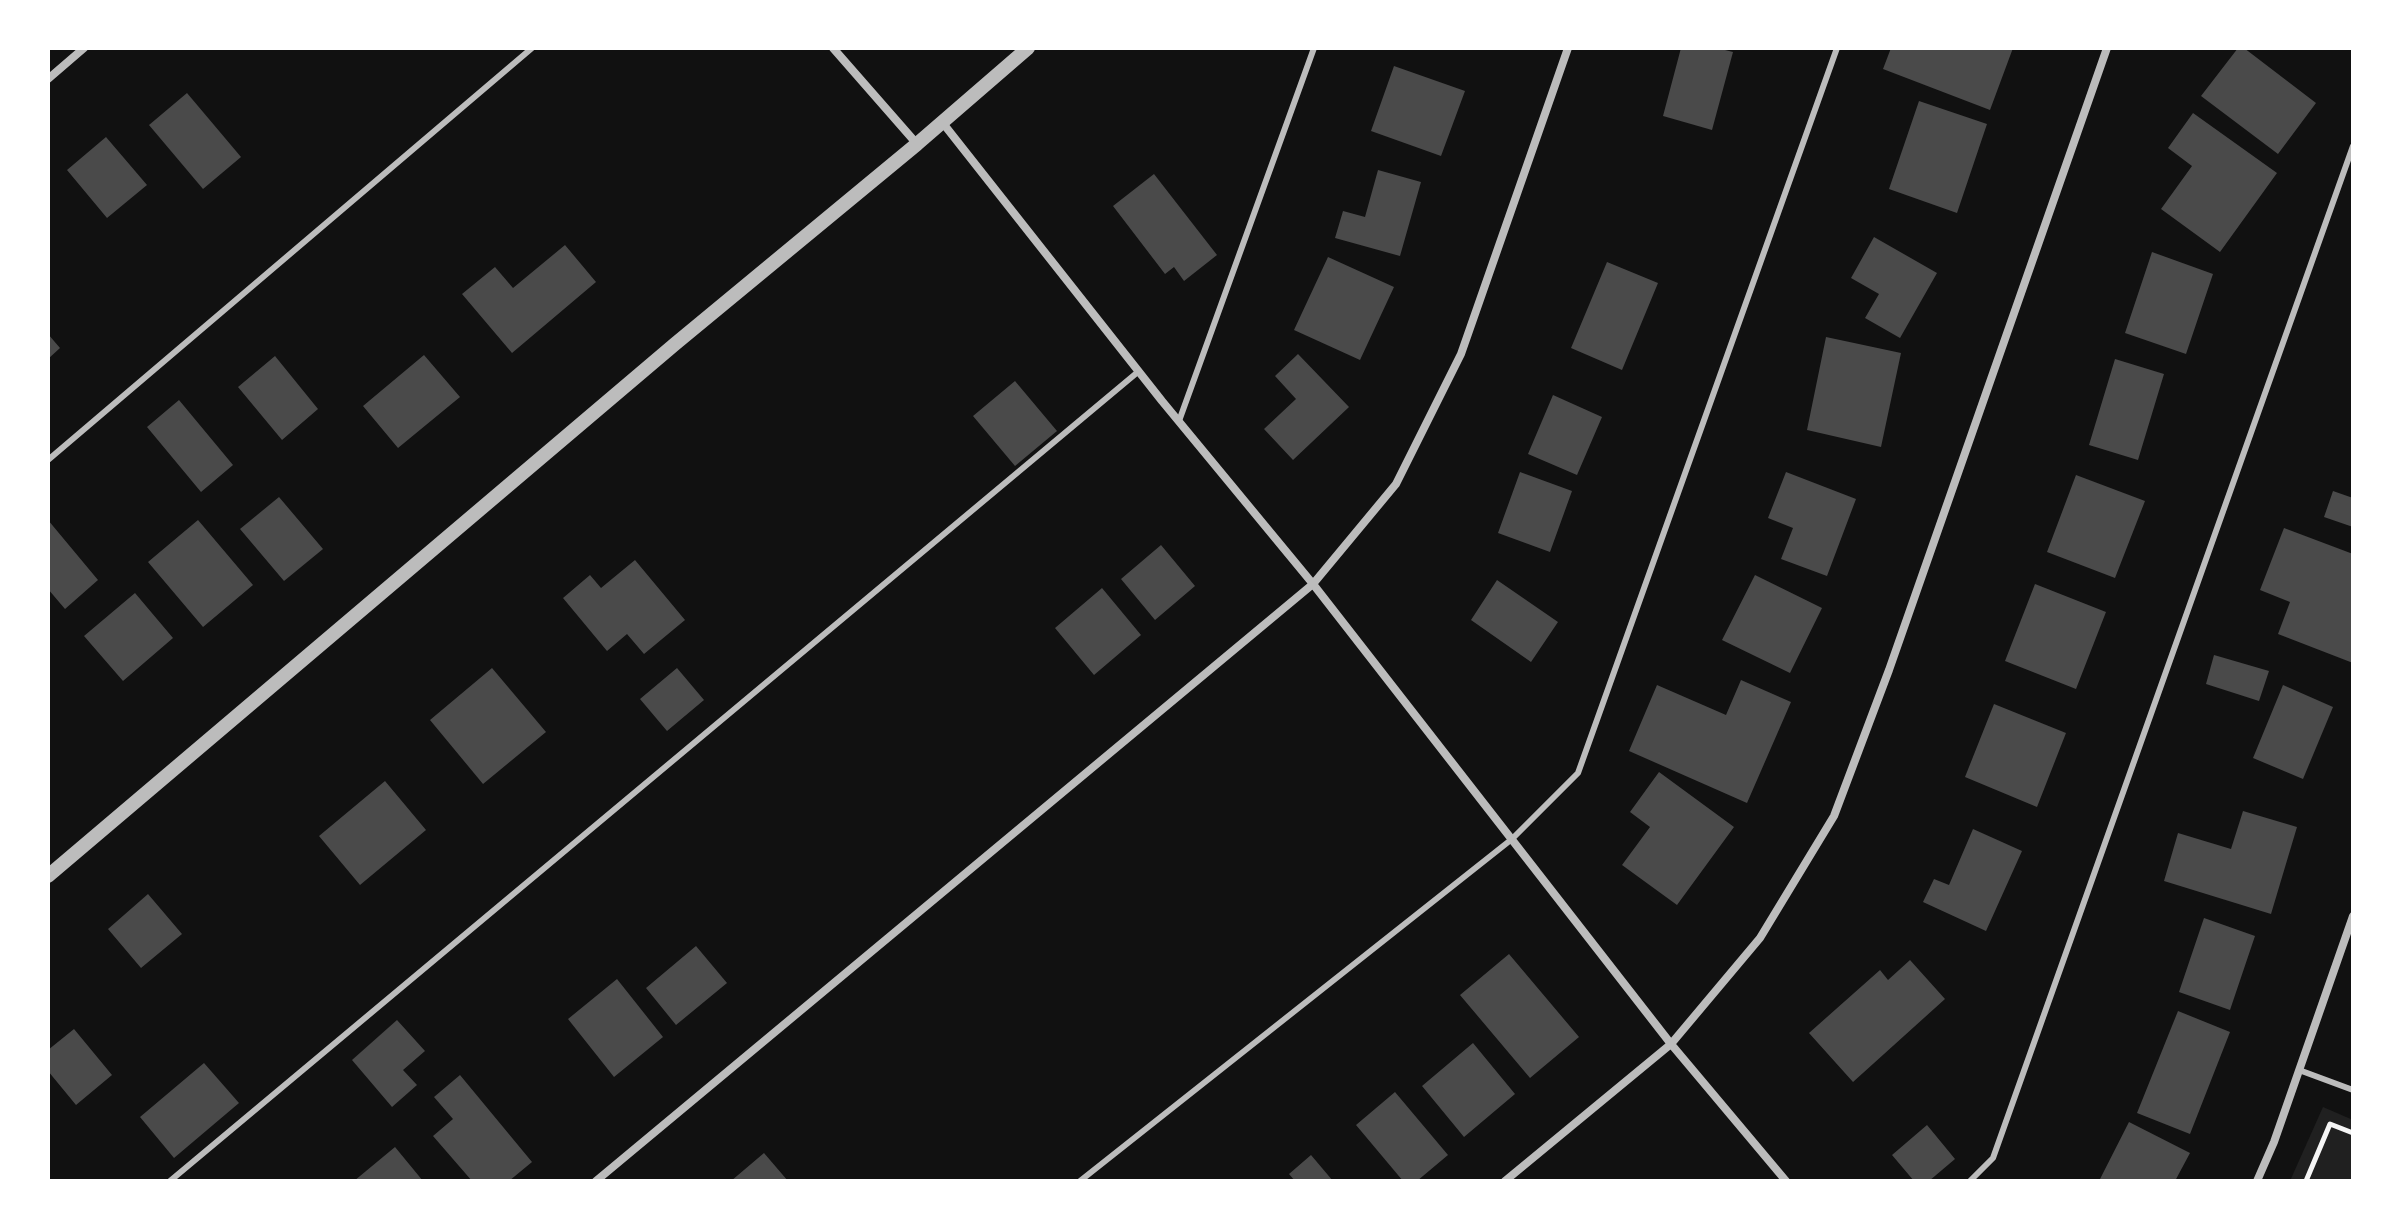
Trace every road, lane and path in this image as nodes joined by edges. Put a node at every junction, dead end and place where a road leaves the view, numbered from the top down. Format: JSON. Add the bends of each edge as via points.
{"nodes":[{"id":1,"x":84,"y":48,"type":"edge"},
{"id":2,"x":532,"y":48,"type":"edge"},
{"id":3,"x":833,"y":48,"type":"edge"},
{"id":4,"x":1028,"y":48,"type":"edge"},
{"id":5,"x":1314,"y":48,"type":"edge"},
{"id":6,"x":1568,"y":48,"type":"edge"},
{"id":7,"x":1837,"y":48,"type":"edge"},
{"id":8,"x":2107,"y":48,"type":"edge"},
{"id":9,"x":48,"y":79,"type":"edge"},
{"id":10,"x":942,"y":122,"type":"junction"},
{"id":11,"x":917,"y":144,"type":"junction"},
{"id":12,"x":2353,"y":146,"type":"edge"},
{"id":13,"x":1139,"y":371,"type":"junction"},
{"id":14,"x":1179,"y":421,"type":"junction"},
{"id":15,"x":48,"y":460,"type":"edge"},
{"id":16,"x":1313,"y":584,"type":"junction"},
{"id":17,"x":1512,"y":839,"type":"junction"},
{"id":18,"x":48,"y":876,"type":"edge"},
{"id":19,"x":2353,"y":916,"type":"edge"},
{"id":20,"x":1671,"y":1044,"type":"junction"},
{"id":21,"x":2299,"y":1070,"type":"junction"},
{"id":22,"x":2353,"y":1090,"type":"edge"},
{"id":23,"x":2353,"y":1133,"type":"edge"},
{"id":24,"x":170,"y":1181,"type":"edge"},
{"id":25,"x":596,"y":1181,"type":"edge"},
{"id":26,"x":1080,"y":1181,"type":"edge"},
{"id":27,"x":1505,"y":1181,"type":"edge"},
{"id":28,"x":1786,"y":1181,"type":"edge"},
{"id":29,"x":1970,"y":1181,"type":"edge"},
{"id":30,"x":2257,"y":1181,"type":"edge"},
{"id":31,"x":2306,"y":1181,"type":"edge"}],
"edges":[{"from":1,"to":9,"type":"street"},
{"from":2,"to":15,"type":"lane"},
{"from":3,"to":11,"type":"street"},
{"from":4,"to":10,"type":"street"},
{"from":5,"to":14,"type":"lane"},
{"from":6,"to":16,"type":"street","via":[[1461,354],[1396,484]]},
{"from":7,"to":17,"type":"lane","via":[[1578,773]]},
{"from":8,"to":20,"type":"street","via":[[1834,816],[1760,938]]},
{"from":10,"to":11,"type":"street"},
{"from":10,"to":13,"type":"street"},
{"from":11,"to":18,"type":"street"},
{"from":12,"to":29,"type":"lane","via":[[1993,1158]]},
{"from":13,"to":14,"type":"street"},
{"from":13,"to":24,"type":"lane"},
{"from":14,"to":16,"type":"street"},
{"from":16,"to":17,"type":"street"},
{"from":16,"to":25,"type":"street"},
{"from":17,"to":20,"type":"street"},
{"from":17,"to":26,"type":"lane"},
{"from":19,"to":21,"type":"street"},
{"from":20,"to":27,"type":"street"},
{"from":20,"to":28,"type":"street"},
{"from":21,"to":22,"type":"lane"},
{"from":21,"to":30,"type":"street"},
{"from":23,"to":31,"type":"path","via":[[2330,1124]]}]}
